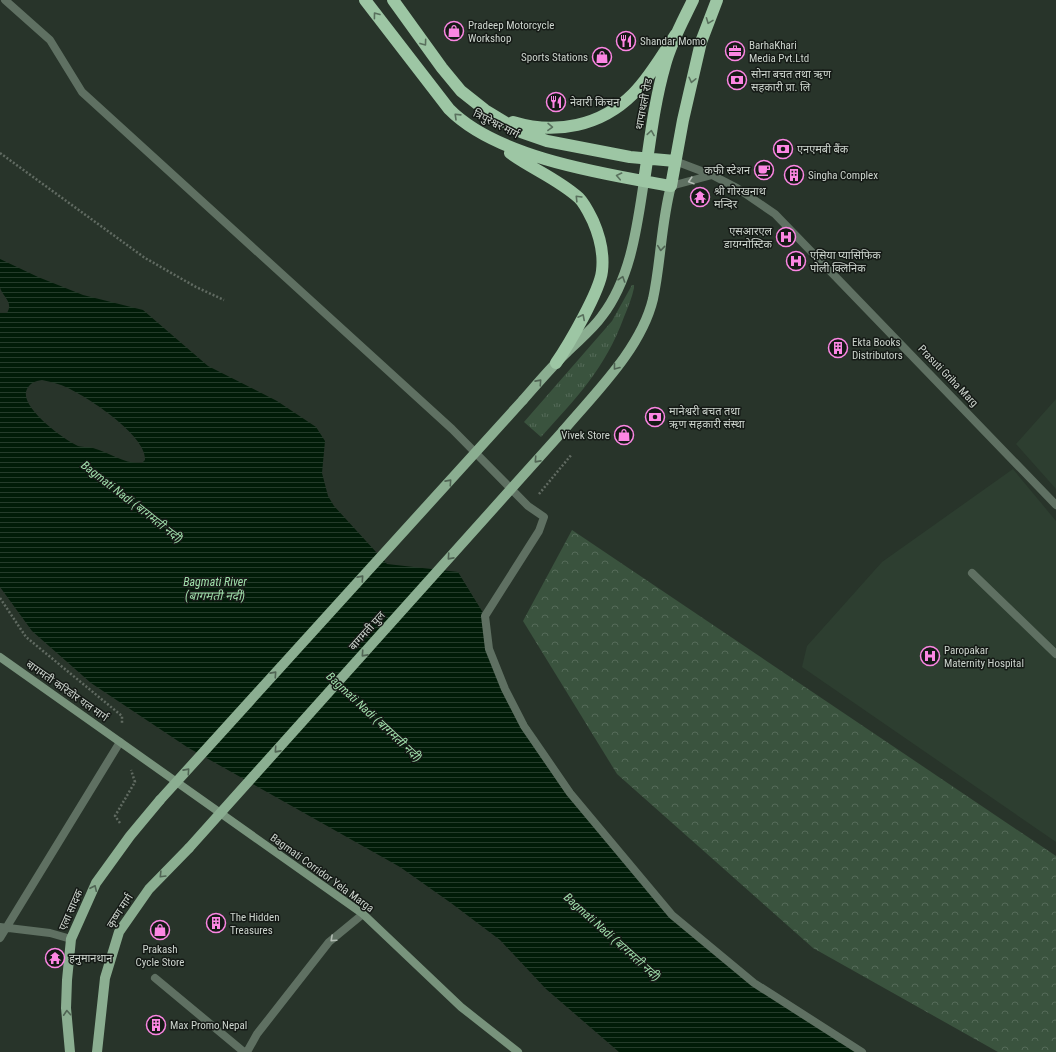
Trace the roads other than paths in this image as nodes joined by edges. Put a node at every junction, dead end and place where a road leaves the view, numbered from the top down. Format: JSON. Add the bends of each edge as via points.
{"nodes":[{"id":1,"x":5,"y":0,"type":"edge"},
{"id":2,"x":365,"y":0,"type":"edge"},
{"id":3,"x":393,"y":0,"type":"edge"},
{"id":4,"x":693,"y":0,"type":"edge"},
{"id":5,"x":717,"y":0,"type":"edge"},
{"id":6,"x":676,"y":34,"type":"junction"},
{"id":7,"x":498,"y":118,"type":"junction"},
{"id":8,"x":489,"y":137,"type":"junction"},
{"id":9,"x":647,"y":160,"type":"junction"},
{"id":10,"x":675,"y":161,"type":"junction"},
{"id":11,"x":712,"y":175,"type":"junction"},
{"id":12,"x":644,"y":181,"type":"junction"},
{"id":13,"x":671,"y":186,"type":"junction"},
{"id":14,"x":556,"y":363,"type":"junction"},
{"id":15,"x":1056,"y":505,"type":"edge"},
{"id":16,"x":972,"y":573,"type":"dead end"},
{"id":17,"x":1056,"y":654,"type":"edge"},
{"id":18,"x":0,"y":657,"type":"edge"},
{"id":19,"x":120,"y":742,"type":"junction"},
{"id":20,"x":189,"y":848,"type":"joint"},
{"id":21,"x":363,"y":914,"type":"junction"},
{"id":22,"x":4,"y":927,"type":"edge"},
{"id":23,"x":0,"y":938,"type":"edge"},
{"id":24,"x":71,"y":939,"type":"junction"},
{"id":25,"x":155,"y":978,"type":"dead end"},
{"id":26,"x":70,"y":1052,"type":"edge"},
{"id":27,"x":97,"y":1052,"type":"edge"},
{"id":28,"x":246,"y":1052,"type":"edge"},
{"id":29,"x":518,"y":1052,"type":"edge"},
{"id":30,"x":862,"y":1052,"type":"edge"}],
"edges":[{"from":1,"to":30,"type":"street","via":[[50,40],[82,92],[446,424],[528,506],[544,517],[539,531],[485,616],[489,649],[524,726],[570,793],[672,915],[754,983]]},
{"from":8,"to":2,"type":"highway","name":"त्रिपुरेश्वर मार्ग","one_way":true,"via":[[460,120],[449,109]]},
{"from":3,"to":7,"type":"highway","name":"त्रिपुरेश्वर मार्ग","one_way":true,"via":[[450,78],[472,101]]},
{"from":4,"to":6,"type":"highway"},
{"from":5,"to":10,"type":"highway","one_way":true,"via":[[701,42]]},
{"from":7,"to":6,"type":"highway","one_way":true,"via":[[522,125],[552,128],[575,127],[603,117],[633,94]]},
{"from":9,"to":6,"type":"highway","name":"थापाथली रोड","one_way":true,"via":[[665,65]]},
{"from":7,"to":9,"type":"highway","name":"त्रिपुरेश्वर मार्ग","via":[[521,132],[547,141]]},
{"from":12,"to":8,"type":"highway","name":"त्रिपुरेश्वर मार्ग","one_way":true,"via":[[537,158]]},
{"from":14,"to":8,"type":"highway","one_way":true,"via":[[577,328],[602,273],[603,256],[600,242],[593,222],[580,199],[564,185],[512,155]]},
{"from":9,"to":10,"type":"highway","name":"त्रिपुरेश्वर मार्ग"},
{"from":9,"to":12,"type":"highway","name":"थापाथली रोड"},
{"from":10,"to":11,"type":"street","name":"Prasuti Griha Marg"},
{"from":10,"to":13,"type":"highway"},
{"from":11,"to":13,"type":"street","one_way":true},
{"from":11,"to":15,"type":"street","name":"Prasuti Griha Marg","via":[[738,188],[775,214]]},
{"from":12,"to":13,"type":"highway","name":"त्रिपुरेश्वर मार्ग"},
{"from":14,"to":12,"type":"main road","one_way":true,"via":[[602,317],[618,289],[628,263]]},
{"from":13,"to":20,"type":"main road","name":"बागमती पुल","one_way":true,"bridge":true,"via":[[665,209],[659,268],[652,300],[645,322],[629,351],[563,431]]},
{"from":24,"to":14,"type":"main road","name":"एला सादक","one_way":true,"bridge":true,"via":[[96,883],[160,800]]},
{"from":16,"to":17,"type":"street"},
{"from":18,"to":19,"type":"main road","name":"बागमती करिडोर यल मार्ग"},
{"from":19,"to":21,"type":"main road","name":"Bagmati Corridor Yela Marga"},
{"from":19,"to":22,"type":"street"},
{"from":20,"to":27,"type":"main road","name":"कृष्ण मार्ग","one_way":true,"via":[[149,889],[119,932],[105,978]]},
{"from":21,"to":28,"type":"street","one_way":true,"via":[[329,942],[257,1034]]},
{"from":21,"to":29,"type":"main road","name":"Bagmati Corridor Yela Marga","via":[[461,1007]]},
{"from":22,"to":23,"type":"street"},
{"from":22,"to":24,"type":"street","via":[[50,933]]},
{"from":26,"to":24,"type":"main road","name":"एला सादक","one_way":true,"via":[[67,980]]},
{"from":25,"to":28,"type":"street"}]}
